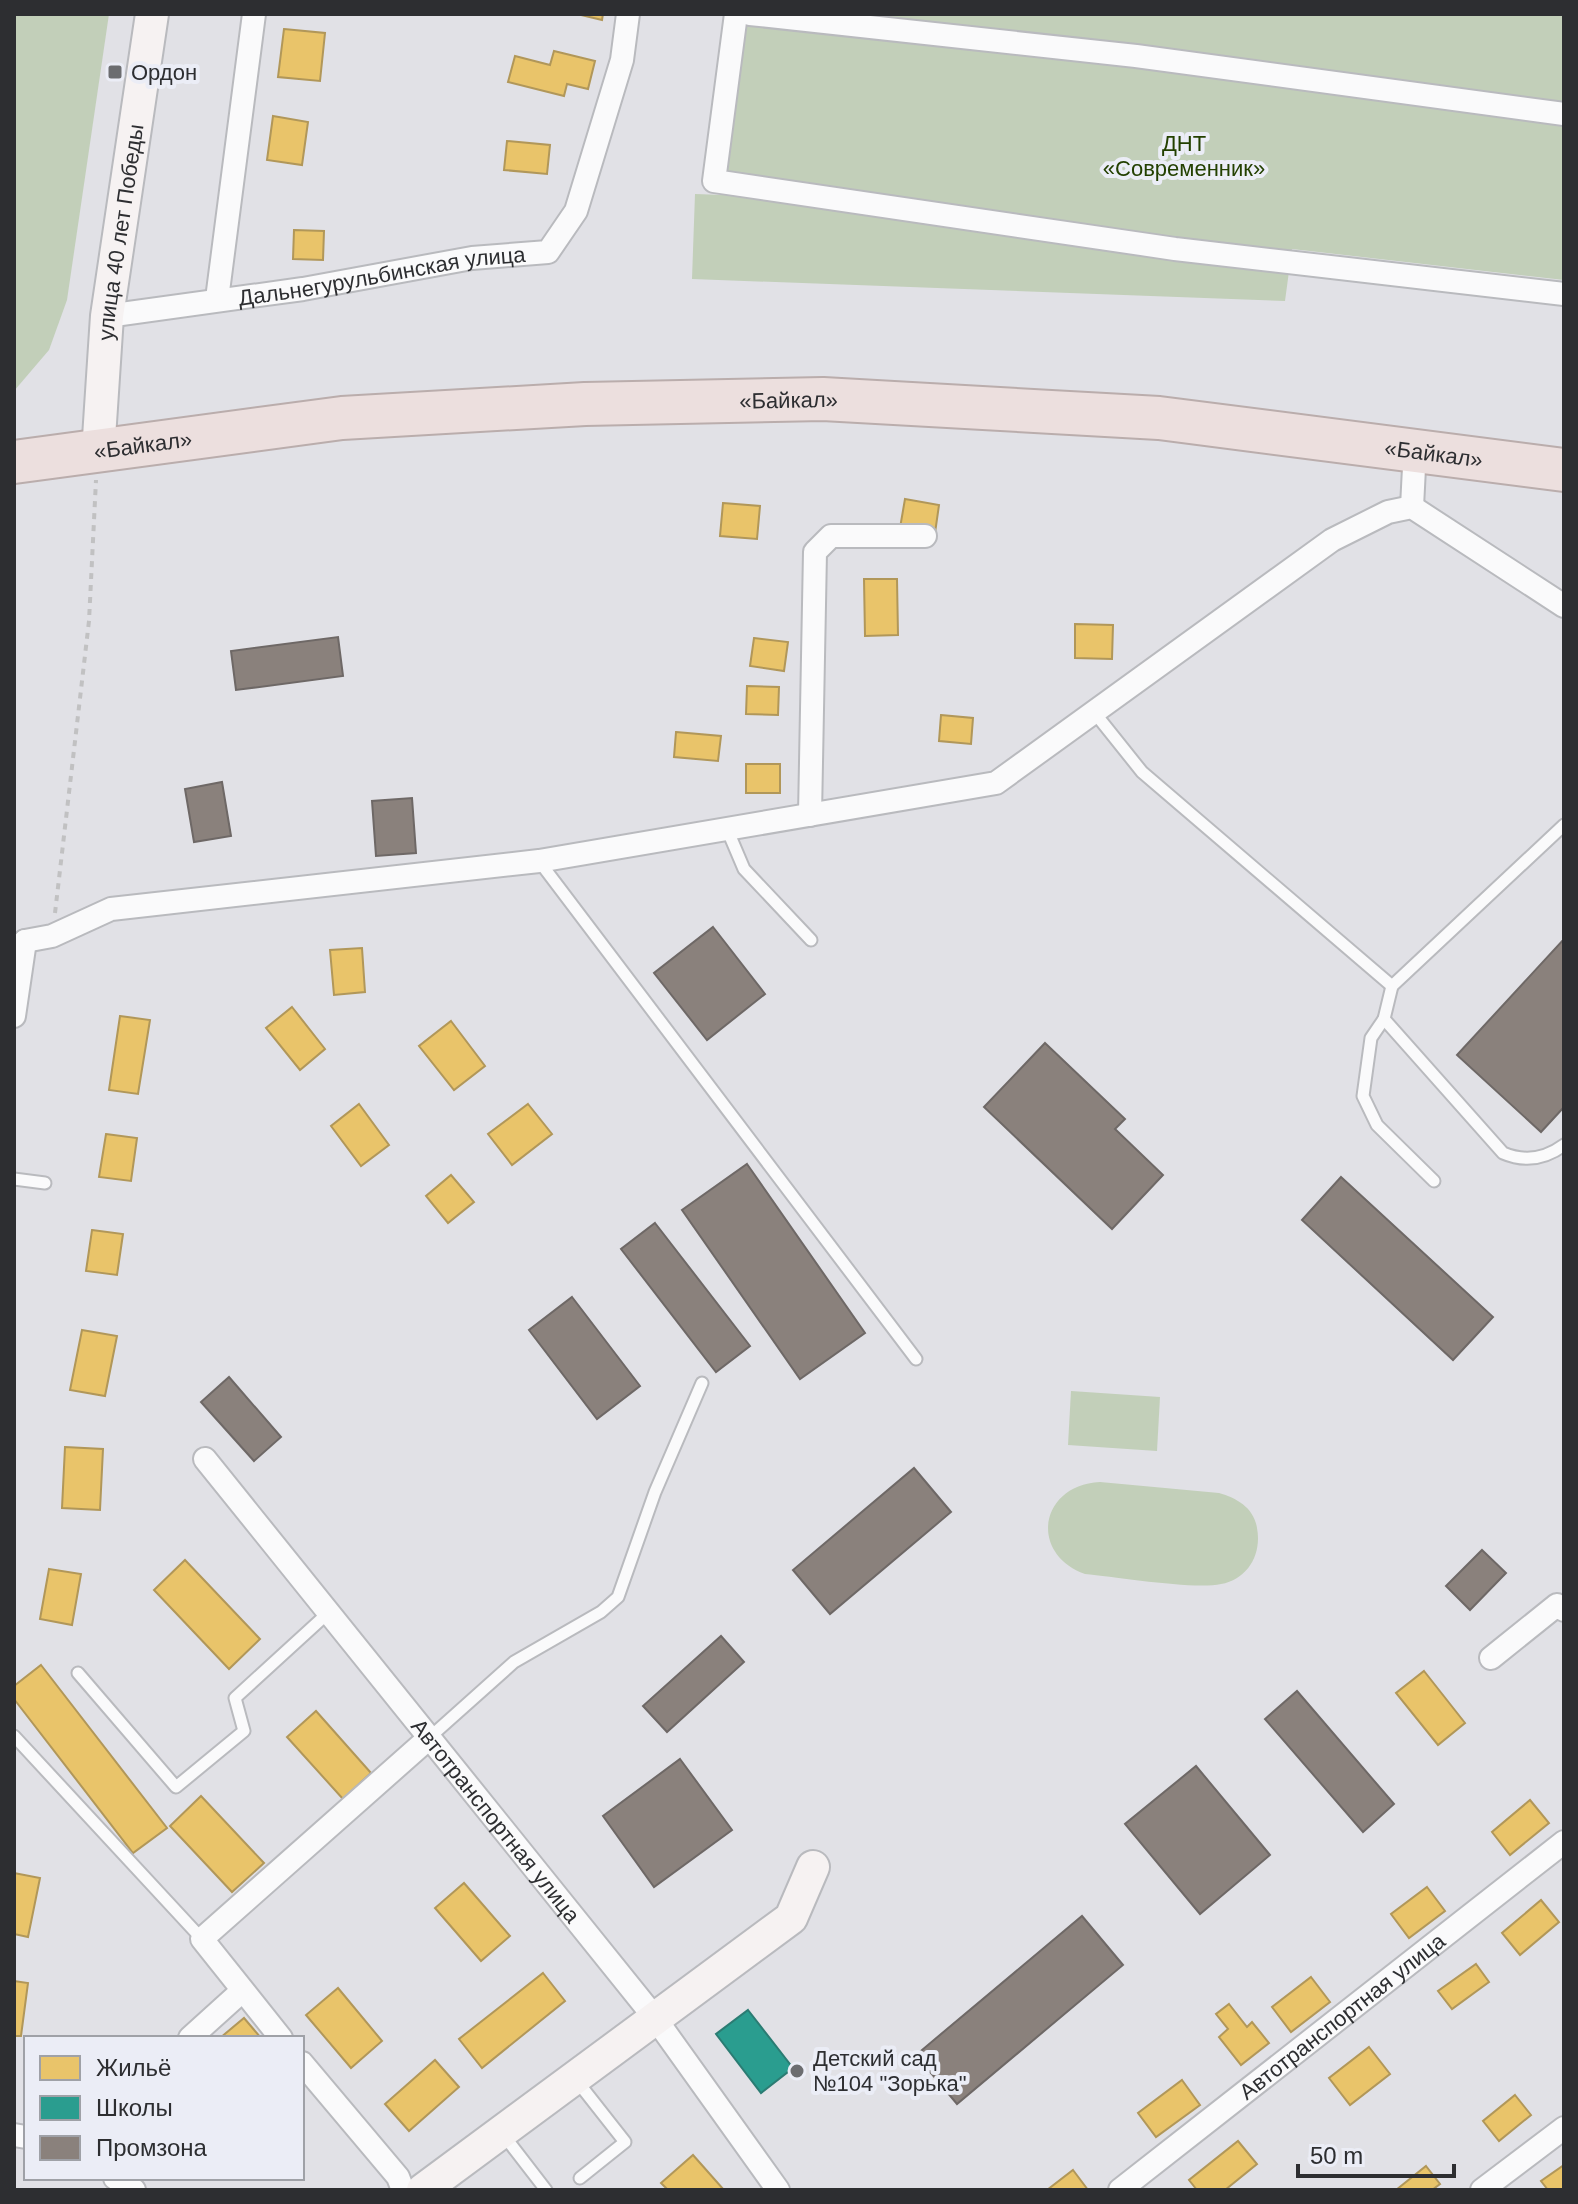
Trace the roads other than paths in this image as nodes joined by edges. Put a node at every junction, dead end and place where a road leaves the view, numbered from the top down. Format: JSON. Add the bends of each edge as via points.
{"nodes":[{"id":1,"x":152,"y":14,"type":"edge"},
{"id":2,"x":254,"y":14,"type":"edge"},
{"id":3,"x":628,"y":14,"type":"edge"},
{"id":4,"x":736,"y":14,"type":"edge"},
{"id":5,"x":750,"y":14,"type":"edge"},
{"id":6,"x":1564,"y":114,"type":"edge"},
{"id":7,"x":1564,"y":294,"type":"edge"},
{"id":8,"x":217,"y":299,"type":"junction"},
{"id":9,"x":107,"y":316,"type":"junction"},
{"id":10,"x":1415,"y":448,"type":"junction"},
{"id":11,"x":98,"y":453,"type":"junction"},
{"id":12,"x":14,"y":462,"type":"edge"},
{"id":13,"x":1564,"y":470,"type":"edge"},
{"id":14,"x":1412,"y":507,"type":"junction"},
{"id":15,"x":925,"y":536,"type":"dead end"},
{"id":16,"x":1564,"y":606,"type":"edge"},
{"id":17,"x":1094,"y":712,"type":"junction"},
{"id":18,"x":810,"y":815,"type":"junction"},
{"id":19,"x":1564,"y":825,"type":"edge"},
{"id":20,"x":727,"y":829,"type":"junction"},
{"id":21,"x":539,"y":861,"type":"junction"},
{"id":22,"x":19,"y":932,"type":"edge"},
{"id":23,"x":811,"y":940,"type":"dead end"},
{"id":24,"x":1392,"y":986,"type":"junction"},
{"id":25,"x":14,"y":1016,"type":"edge"},
{"id":26,"x":1384,"y":1019,"type":"junction"},
{"id":27,"x":1564,"y":1145,"type":"edge"},
{"id":28,"x":14,"y":1179,"type":"edge"},
{"id":29,"x":1434,"y":1181,"type":"dead end"},
{"id":30,"x":45,"y":1183,"type":"dead end"},
{"id":31,"x":916,"y":1359,"type":"dead end"},
{"id":32,"x":702,"y":1383,"type":"dead end"},
{"id":33,"x":205,"y":1459,"type":"dead end"},
{"id":34,"x":1564,"y":1610,"type":"edge"},
{"id":35,"x":328,"y":1613,"type":"junction"},
{"id":36,"x":1491,"y":1658,"type":"dead end"},
{"id":37,"x":78,"y":1673,"type":"dead end"},
{"id":38,"x":14,"y":1736,"type":"edge"},
{"id":39,"x":429,"y":1738,"type":"junction"},
{"id":40,"x":1564,"y":1842,"type":"edge"},
{"id":41,"x":813,"y":1867,"type":"dead end"},
{"id":42,"x":202,"y":1939,"type":"junction"},
{"id":43,"x":242,"y":1991,"type":"junction"},
{"id":44,"x":655,"y":2018,"type":"junction"},
{"id":45,"x":192,"y":2036,"type":"edge"},
{"id":46,"x":279,"y":2036,"type":"edge"},
{"id":47,"x":304,"y":2065,"type":"edge"},
{"id":48,"x":575,"y":2078,"type":"junction"},
{"id":49,"x":1564,"y":2128,"type":"edge"},
{"id":50,"x":502,"y":2132,"type":"junction"},
{"id":51,"x":580,"y":2178,"type":"dead end"},
{"id":52,"x":403,"y":2190,"type":"edge"},
{"id":53,"x":423,"y":2190,"type":"edge"},
{"id":54,"x":546,"y":2190,"type":"edge"},
{"id":55,"x":778,"y":2190,"type":"edge"},
{"id":56,"x":1120,"y":2190,"type":"edge"},
{"id":57,"x":1482,"y":2190,"type":"edge"}],
"edges":[{"from":1,"to":9,"type":"street","name":"улица 40 лет Победы"},
{"from":2,"to":8,"type":"street"},
{"from":3,"to":8,"type":"street","name":"Дальнегурульбинская улица","via":[[622,60],[576,211],[548,252],[472,258]]},
{"from":4,"to":7,"type":"street","via":[[714,181],[1175,249]]},
{"from":5,"to":6,"type":"street","via":[[1136,56]]},
{"from":8,"to":9,"type":"street","name":"Дальнегурульбинская улица"},
{"from":9,"to":11,"type":"street","name":"улица 40 лет Победы"},
{"from":10,"to":11,"type":"highway","name":"«Байкал»","via":[[1159,418],[823,399],[585,404],[342,418]]},
{"from":10,"to":13,"type":"highway","name":"«Байкал»"},
{"from":10,"to":14,"type":"street"},
{"from":11,"to":12,"type":"highway","name":"«Байкал»"},
{"from":14,"to":16,"type":"street"},
{"from":14,"to":17,"type":"street","via":[[1388,512],[1332,540]]},
{"from":15,"to":18,"type":"street","via":[[831,536],[815,552]]},
{"from":17,"to":18,"type":"street","via":[[996,783]]},
{"from":17,"to":24,"type":"lane","via":[[1142,772]]},
{"from":18,"to":20,"type":"street"},
{"from":19,"to":24,"type":"lane"},
{"from":20,"to":21,"type":"street"},
{"from":20,"to":23,"type":"lane","via":[[744,869]]},
{"from":21,"to":22,"type":"street","via":[[111,909],[52,936]]},
{"from":21,"to":31,"type":"lane"},
{"from":22,"to":25,"type":"street"},
{"from":24,"to":26,"type":"lane"},
{"from":26,"to":27,"type":"lane","via":[[1503,1153],[1519,1160],[1537,1158]]},
{"from":26,"to":29,"type":"lane","via":[[1371,1038],[1363,1096],[1377,1125]]},
{"from":28,"to":30,"type":"lane"},
{"from":32,"to":39,"type":"lane","via":[[618,1597],[514,1662]]},
{"from":33,"to":35,"type":"street","name":"Автотранспортная улица"},
{"from":34,"to":36,"type":"street","via":[[1557,1605]]},
{"from":35,"to":37,"type":"lane","via":[[235,1698],[244,1731],[176,1787]]},
{"from":35,"to":39,"type":"street","name":"Автотранспортная улица"},
{"from":38,"to":42,"type":"lane"},
{"from":39,"to":42,"type":"street"},
{"from":39,"to":44,"type":"street","name":"Автотранспортная улица"},
{"from":40,"to":56,"type":"street","name":"Автотранспортная улица"},
{"from":41,"to":44,"type":"street","via":[[791,1918]]},
{"from":42,"to":43,"type":"street"},
{"from":43,"to":45,"type":"street"},
{"from":43,"to":46,"type":"street"},
{"from":44,"to":48,"type":"street"},
{"from":44,"to":55,"type":"street","name":"Автотранспортная улица"},
{"from":47,"to":52,"type":"street","via":[[398,2177]]},
{"from":48,"to":50,"type":"street"},
{"from":48,"to":51,"type":"lane","via":[[625,2142]]},
{"from":49,"to":57,"type":"street"},
{"from":50,"to":53,"type":"street"},
{"from":50,"to":54,"type":"lane"}]}
